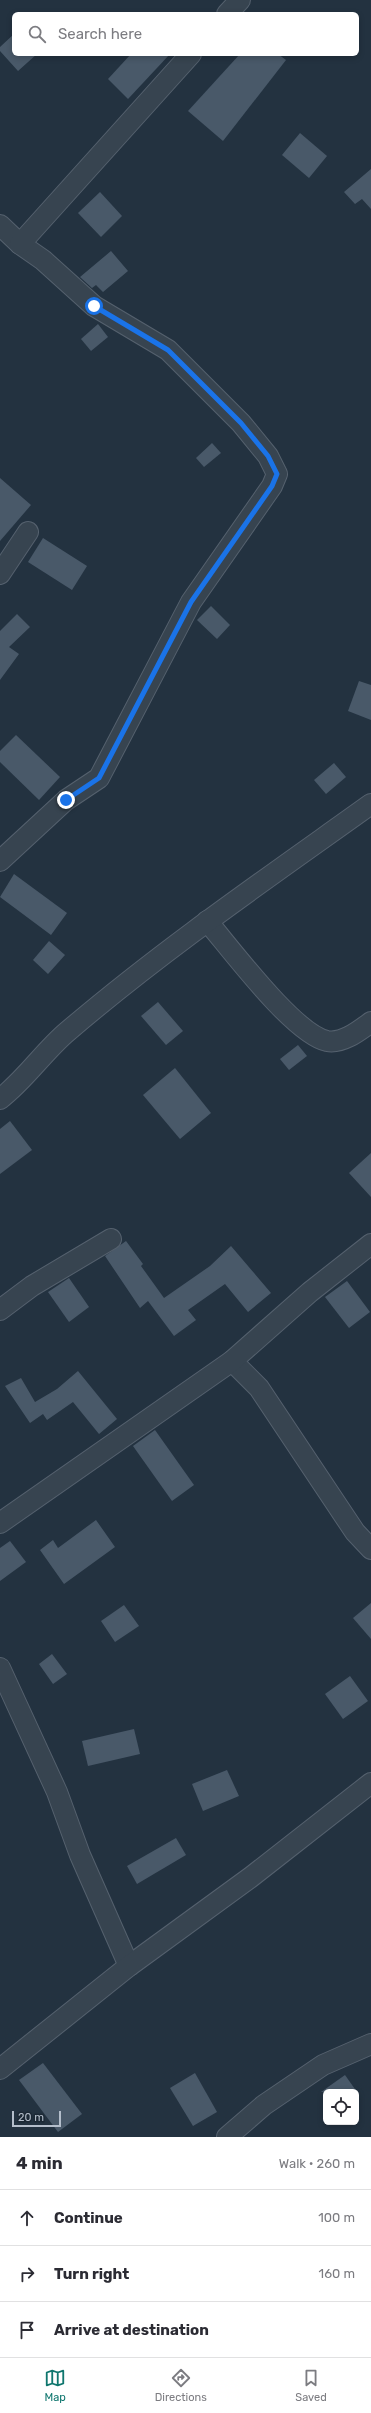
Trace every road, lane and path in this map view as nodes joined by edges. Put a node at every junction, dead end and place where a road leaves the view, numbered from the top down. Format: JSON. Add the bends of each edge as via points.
{"nodes":[{"id":1,"x":240,"y":0,"type":"edge"},
{"id":2,"x":229,"y":12,"type":"edge"},
{"id":3,"x":189,"y":56,"type":"edge"},
{"id":4,"x":0,"y":226,"type":"edge"},
{"id":5,"x":20,"y":244,"type":"junction"},
{"id":6,"x":28,"y":532,"type":"dead end"},
{"id":7,"x":0,"y":574,"type":"edge"},
{"id":8,"x":371,"y":804,"type":"edge"},
{"id":9,"x":0,"y":861,"type":"edge"},
{"id":10,"x":207,"y":921,"type":"junction"},
{"id":11,"x":371,"y":1022,"type":"edge"},
{"id":12,"x":0,"y":1099,"type":"edge"},
{"id":13,"x":111,"y":1239,"type":"dead end"},
{"id":14,"x":371,"y":1244,"type":"edge"},
{"id":15,"x":0,"y":1310,"type":"edge"},
{"id":16,"x":232,"y":1361,"type":"junction"},
{"id":17,"x":0,"y":1523,"type":"edge"},
{"id":18,"x":371,"y":1549,"type":"edge"},
{"id":19,"x":0,"y":1668,"type":"edge"},
{"id":20,"x":371,"y":1783,"type":"edge"},
{"id":21,"x":128,"y":1966,"type":"junction"},
{"id":22,"x":371,"y":2044,"type":"edge"},
{"id":23,"x":0,"y":2069,"type":"edge"},
{"id":24,"x":227,"y":2137,"type":"edge"}],
"edges":[{"from":1,"to":2,"type":"street"},
{"from":3,"to":5,"type":"street"},
{"from":4,"to":5,"type":"street"},
{"from":5,"to":9,"type":"street","via":[[43,260],[94,306],[168,350],[241,423],[268,456],[277,474],[272,486],[191,602],[99,778],[66,800]]},
{"from":6,"to":7,"type":"street"},
{"from":8,"to":10,"type":"street"},
{"from":10,"to":11,"type":"street","via":[[265,991],[311,1036],[329,1042],[353,1035]]},
{"from":10,"to":12,"type":"street","via":[[67,1032],[16,1086]]},
{"from":13,"to":15,"type":"street","via":[[32,1286]]},
{"from":14,"to":16,"type":"street","via":[[310,1292]]},
{"from":16,"to":17,"type":"street"},
{"from":16,"to":18,"type":"street","via":[[259,1388],[355,1532]]},
{"from":19,"to":21,"type":"street","via":[[58,1792],[80,1855]]},
{"from":20,"to":21,"type":"street","via":[[250,1877]]},
{"from":21,"to":23,"type":"street"},
{"from":22,"to":24,"type":"street","via":[[323,2065],[264,2105]]}]}
